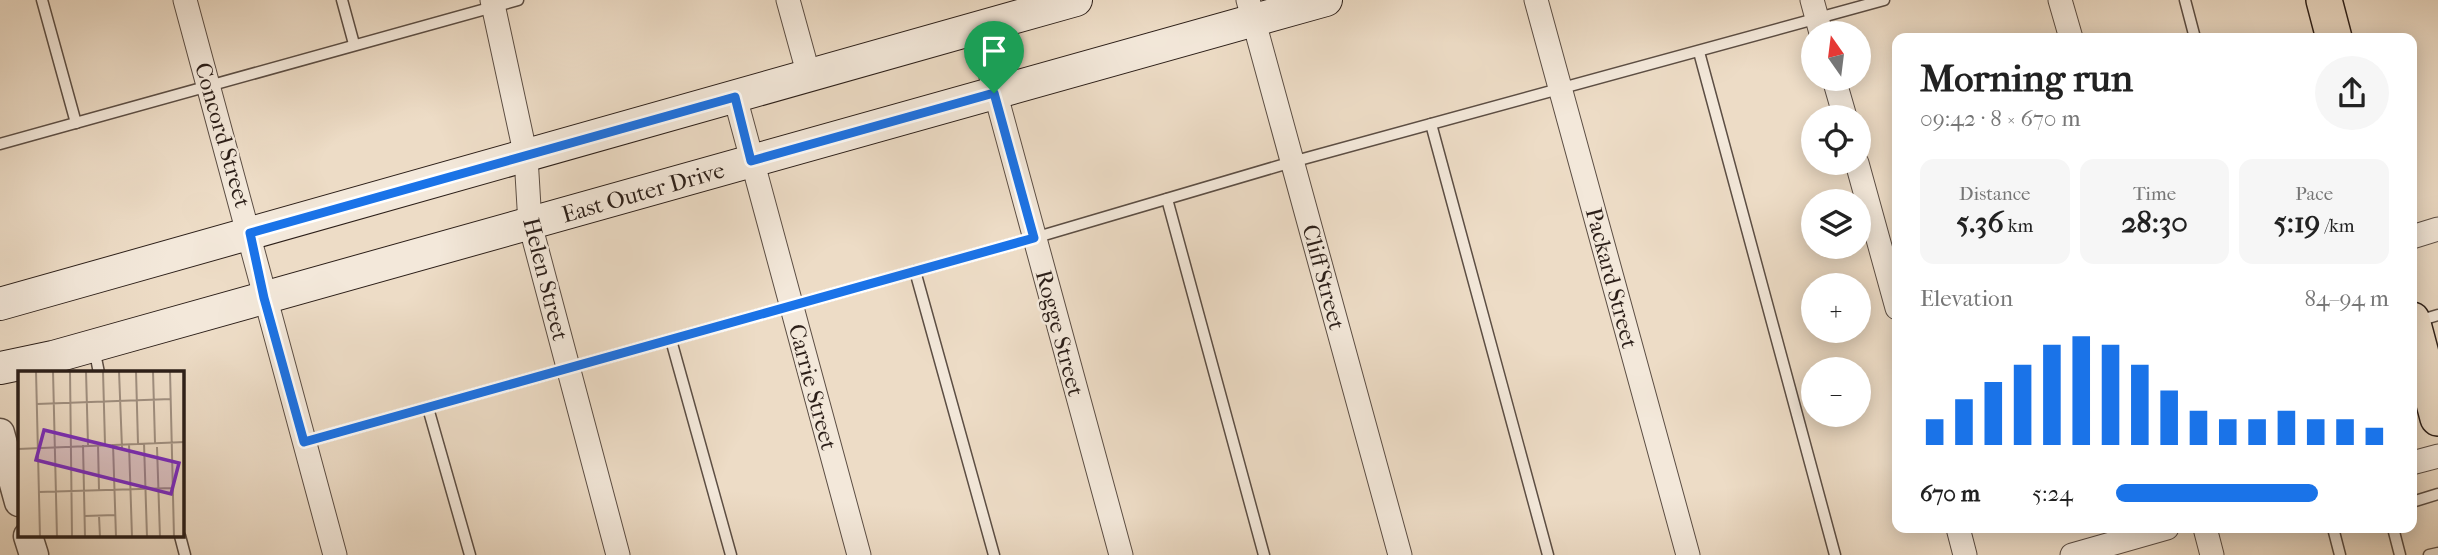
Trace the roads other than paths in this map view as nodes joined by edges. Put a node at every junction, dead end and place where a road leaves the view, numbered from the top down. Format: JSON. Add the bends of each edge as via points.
{"nodes":[{"id":1,"x":42,"y":0,"type":"edge"},
{"id":2,"x":185,"y":0,"type":"edge"},
{"id":3,"x":342,"y":0,"type":"edge"},
{"id":4,"x":518,"y":0,"type":"edge"},
{"id":5,"x":788,"y":0,"type":"edge"},
{"id":6,"x":1076,"y":0,"type":"edge"},
{"id":7,"x":1326,"y":0,"type":"edge"},
{"id":8,"x":1536,"y":0,"type":"edge"},
{"id":9,"x":1884,"y":0,"type":"edge"},
{"id":10,"x":2060,"y":0,"type":"edge"},
{"id":11,"x":2185,"y":0,"type":"edge"},
{"id":12,"x":2328,"y":1,"type":"edge"},
{"id":13,"x":493,"y":4,"type":"edge"},
{"id":14,"x":1251,"y":10,"type":"edge"},
{"id":15,"x":1817,"y":17,"type":"edge"},
{"id":16,"x":978,"y":29,"type":"junction"},
{"id":17,"x":2070,"y":33,"type":"edge"},
{"id":18,"x":2194,"y":33,"type":"edge"},
{"id":19,"x":2333,"y":33,"type":"edge"},
{"id":20,"x":354,"y":44,"type":"junction"},
{"id":21,"x":1699,"y":52,"type":"junction"},
{"id":22,"x":809,"y":76,"type":"junction"},
{"id":23,"x":209,"y":86,"type":"junction"},
{"id":24,"x":1560,"y":89,"type":"junction"},
{"id":25,"x":994,"y":93,"type":"junction"},
{"id":26,"x":735,"y":97,"type":"junction"},
{"id":27,"x":76,"y":123,"type":"junction"},
{"id":28,"x":1431,"y":124,"type":"junction"},
{"id":29,"x":0,"y":144,"type":"edge"},
{"id":30,"x":526,"y":157,"type":"junction"},
{"id":31,"x":751,"y":161,"type":"junction"},
{"id":32,"x":1292,"y":162,"type":"junction"},
{"id":33,"x":1860,"y":175,"type":"edge"},
{"id":34,"x":1167,"y":199,"type":"junction"},
{"id":35,"x":530,"y":224,"type":"junction"},
{"id":36,"x":2438,"y":229,"type":"edge"},
{"id":37,"x":250,"y":233,"type":"junction"},
{"id":38,"x":2417,"y":235,"type":"edge"},
{"id":39,"x":1034,"y":238,"type":"junction"},
{"id":40,"x":915,"y":271,"type":"junction"},
{"id":41,"x":1892,"y":290,"type":"edge"},
{"id":42,"x":264,"y":298,"type":"junction"},
{"id":43,"x":0,"y":304,"type":"edge"},
{"id":44,"x":790,"y":306,"type":"junction"},
{"id":45,"x":2438,"y":315,"type":"edge"},
{"id":46,"x":2417,"y":320,"type":"edge"},
{"id":47,"x":671,"y":340,"type":"junction"},
{"id":48,"x":2417,"y":340,"type":"edge"},
{"id":49,"x":96,"y":359,"type":"edge"},
{"id":50,"x":0,"y":368,"type":"edge"},
{"id":51,"x":569,"y":369,"type":"junction"},
{"id":52,"x":428,"y":408,"type":"junction"},
{"id":53,"x":2438,"y":418,"type":"edge"},
{"id":54,"x":0,"y":433,"type":"edge"},
{"id":55,"x":304,"y":442,"type":"junction"},
{"id":56,"x":2438,"y":456,"type":"edge"},
{"id":57,"x":2417,"y":462,"type":"edge"},
{"id":58,"x":2438,"y":494,"type":"edge"},
{"id":59,"x":18,"y":496,"type":"edge"},
{"id":60,"x":2417,"y":500,"type":"edge"},
{"id":61,"x":1959,"y":533,"type":"edge"},
{"id":62,"x":2152,"y":533,"type":"edge"},
{"id":63,"x":2206,"y":533,"type":"edge"},
{"id":64,"x":2334,"y":533,"type":"edge"},
{"id":65,"x":2394,"y":533,"type":"edge"},
{"id":66,"x":29,"y":538,"type":"edge"},
{"id":67,"x":181,"y":538,"type":"edge"},
{"id":68,"x":2097,"y":552,"type":"edge"},
{"id":69,"x":2438,"y":553,"type":"edge"},
{"id":70,"x":34,"y":555,"type":"edge"},
{"id":71,"x":185,"y":555,"type":"edge"},
{"id":72,"x":335,"y":555,"type":"edge"},
{"id":73,"x":470,"y":555,"type":"edge"},
{"id":74,"x":618,"y":555,"type":"edge"},
{"id":75,"x":731,"y":555,"type":"edge"},
{"id":76,"x":859,"y":555,"type":"edge"},
{"id":77,"x":994,"y":555,"type":"edge"},
{"id":78,"x":1121,"y":555,"type":"edge"},
{"id":79,"x":1264,"y":555,"type":"edge"},
{"id":80,"x":1400,"y":555,"type":"edge"},
{"id":81,"x":1548,"y":555,"type":"edge"},
{"id":82,"x":1688,"y":555,"type":"edge"},
{"id":83,"x":1835,"y":555,"type":"edge"},
{"id":84,"x":1965,"y":555,"type":"edge"},
{"id":85,"x":2073,"y":555,"type":"edge"},
{"id":86,"x":2212,"y":555,"type":"edge"},
{"id":87,"x":2340,"y":555,"type":"edge"},
{"id":88,"x":2400,"y":555,"type":"edge"},
{"id":89,"x":2429,"y":555,"type":"edge"}],
"edges":[{"from":1,"to":27,"type":"lane"},
{"from":2,"to":23,"type":"street","name":"Concord Street"},
{"from":3,"to":20,"type":"lane"},
{"from":4,"to":13,"type":"lane"},
{"from":5,"to":22,"type":"street"},
{"from":6,"to":16,"type":"main road"},
{"from":7,"to":14,"type":"main road","name":"East Outer Drive"},
{"from":8,"to":24,"type":"street","name":"Packard Street"},
{"from":9,"to":15,"type":"lane"},
{"from":10,"to":17,"type":"street"},
{"from":11,"to":18,"type":"lane"},
{"from":12,"to":19,"type":"main road"},
{"from":13,"to":20,"type":"lane"},
{"from":13,"to":30,"type":"street","name":"Helen Street"},
{"from":14,"to":25,"type":"main road","name":"East Outer Drive"},
{"from":14,"to":32,"type":"street","name":"Cliff Street"},
{"from":15,"to":21,"type":"lane"},
{"from":16,"to":22,"type":"main road"},
{"from":16,"to":25,"type":"street","name":"Rogge Street"},
{"from":20,"to":23,"type":"lane"},
{"from":21,"to":24,"type":"lane"},
{"from":21,"to":83,"type":"lane"},
{"from":22,"to":26,"type":"main road"},
{"from":23,"to":27,"type":"lane"},
{"from":23,"to":37,"type":"street","name":"Concord Street"},
{"from":24,"to":28,"type":"lane"},
{"from":24,"to":82,"type":"street","name":"Packard Street"},
{"from":25,"to":31,"type":"main road","name":"East Outer Drive"},
{"from":25,"to":39,"type":"street","name":"Rogge Street"},
{"from":26,"to":30,"type":"main road"},
{"from":26,"to":31,"type":"street","name":"Carrie Street"},
{"from":27,"to":29,"type":"lane"},
{"from":28,"to":32,"type":"lane"},
{"from":28,"to":81,"type":"lane"},
{"from":30,"to":35,"type":"street","name":"Helen Street"},
{"from":30,"to":37,"type":"main road"},
{"from":31,"to":35,"type":"main road","name":"East Outer Drive"},
{"from":31,"to":44,"type":"street","name":"Carrie Street"},
{"from":32,"to":34,"type":"lane"},
{"from":32,"to":80,"type":"street","name":"Cliff Street"},
{"from":33,"to":41,"type":"street"},
{"from":34,"to":39,"type":"lane"},
{"from":34,"to":79,"type":"lane"},
{"from":35,"to":42,"type":"main road","name":"East Outer Drive"},
{"from":35,"to":51,"type":"street","name":"Helen Street"},
{"from":36,"to":38,"type":"street"},
{"from":37,"to":42,"type":"street","name":"Concord Street"},
{"from":37,"to":43,"type":"main road"},
{"from":39,"to":40,"type":"lane"},
{"from":39,"to":78,"type":"street","name":"Rogge Street"},
{"from":40,"to":44,"type":"lane"},
{"from":40,"to":77,"type":"lane"},
{"from":42,"to":49,"type":"main road","name":"East Outer Drive"},
{"from":42,"to":55,"type":"street","name":"Concord Street"},
{"from":44,"to":47,"type":"lane"},
{"from":44,"to":76,"type":"street","name":"Carrie Street"},
{"from":45,"to":46,"type":"lane"},
{"from":47,"to":51,"type":"lane"},
{"from":47,"to":75,"type":"lane"},
{"from":48,"to":53,"type":"main road"},
{"from":49,"to":50,"type":"main road","name":"East Outer Drive"},
{"from":51,"to":52,"type":"lane"},
{"from":51,"to":74,"type":"street","name":"Helen Street"},
{"from":52,"to":55,"type":"lane"},
{"from":52,"to":73,"type":"lane"},
{"from":54,"to":59,"type":"street"},
{"from":55,"to":72,"type":"street","name":"Concord Street"},
{"from":56,"to":57,"type":"street"},
{"from":58,"to":60,"type":"lane"},
{"from":61,"to":84,"type":"street"},
{"from":62,"to":68,"type":"street"},
{"from":63,"to":86,"type":"street"},
{"from":64,"to":87,"type":"lane"},
{"from":65,"to":88,"type":"lane"},
{"from":66,"to":70,"type":"street"},
{"from":67,"to":71,"type":"lane"},
{"from":68,"to":85,"type":"street"},
{"from":69,"to":89,"type":"lane"}]}
